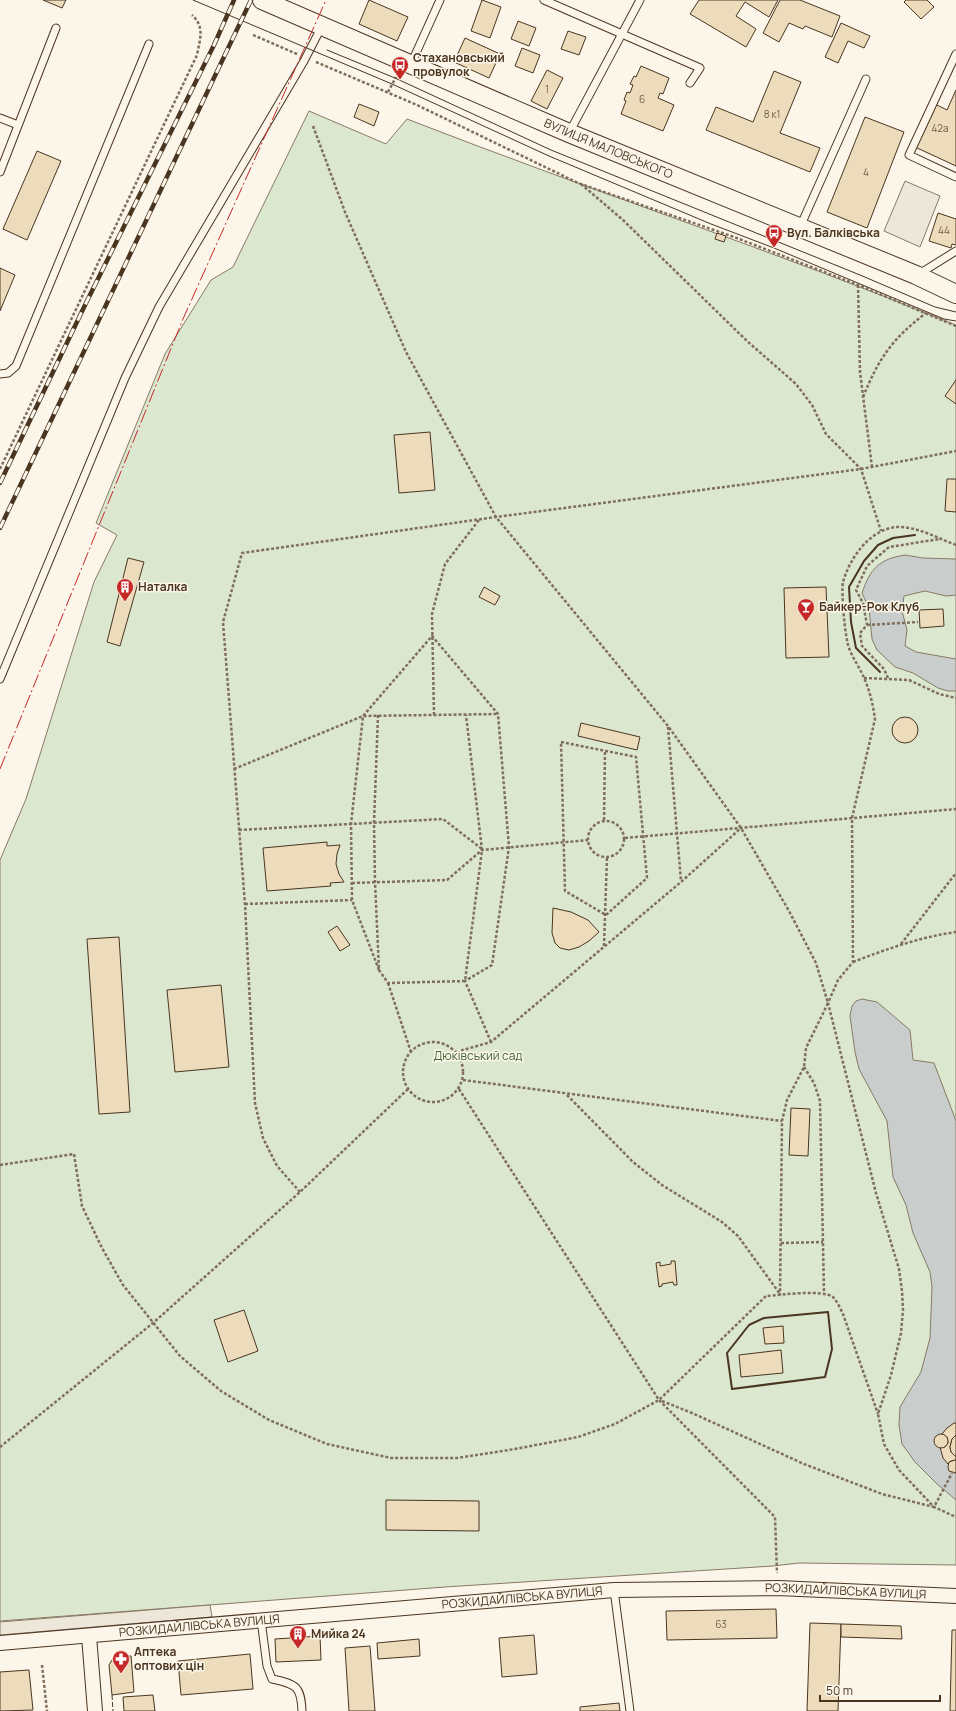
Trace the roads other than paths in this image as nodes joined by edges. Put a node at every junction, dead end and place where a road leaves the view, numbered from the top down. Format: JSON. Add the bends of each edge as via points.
{"nodes":[{"id":1,"x":440,"y":0,"type":"edge"},
{"id":2,"x":544,"y":0,"type":"edge"},
{"id":3,"x":640,"y":0,"type":"edge"},
{"id":4,"x":274,"y":3,"type":"edge"},
{"id":5,"x":322,"y":26,"type":"junction"},
{"id":6,"x":56,"y":28,"type":"dead end"},
{"id":7,"x":622,"y":34,"type":"junction"},
{"id":8,"x":149,"y":44,"type":"dead end"},
{"id":9,"x":956,"y":54,"type":"edge"},
{"id":10,"x":411,"y":65,"type":"junction"},
{"id":11,"x":866,"y":79,"type":"dead end"},
{"id":12,"x":690,"y":83,"type":"dead end"},
{"id":13,"x":0,"y":118,"type":"edge"},
{"id":14,"x":18,"y":125,"type":"junction"},
{"id":15,"x":569,"y":134,"type":"junction"},
{"id":16,"x":0,"y":172,"type":"edge"},
{"id":17,"x":956,"y":177,"type":"edge"},
{"id":18,"x":800,"y":228,"type":"junction"},
{"id":19,"x":956,"y":251,"type":"edge"},
{"id":20,"x":916,"y":275,"type":"junction"},
{"id":21,"x":956,"y":294,"type":"edge"},
{"id":22,"x":0,"y":374,"type":"edge"},
{"id":23,"x":0,"y":679,"type":"edge"},
{"id":24,"x":614,"y":1590,"type":"junction"},
{"id":25,"x":956,"y":1596,"type":"edge"},
{"id":26,"x":261,"y":1620,"type":"junction"},
{"id":27,"x":89,"y":1636,"type":"junction"},
{"id":28,"x":0,"y":1643,"type":"edge"},
{"id":29,"x":96,"y":1711,"type":"edge"},
{"id":30,"x":302,"y":1711,"type":"edge"},
{"id":31,"x":630,"y":1711,"type":"edge"}],
"edges":[{"from":1,"to":10,"type":"lane"},
{"from":2,"to":7,"type":"lane"},
{"from":3,"to":7,"type":"lane"},
{"from":4,"to":5,"type":"street","name":"ВУЛИЦЯ МАЛОВСЬКОГО"},
{"from":5,"to":10,"type":"street","name":"ВУЛИЦЯ МАЛОВСЬКОГО"},
{"from":5,"to":23,"type":"lane","via":[[306,58],[159,307],[124,378]]},
{"from":6,"to":14,"type":"lane"},
{"from":7,"to":12,"type":"lane","via":[[700,68]]},
{"from":7,"to":15,"type":"lane"},
{"from":8,"to":22,"type":"lane","via":[[16,366],[8,373]]},
{"from":9,"to":17,"type":"lane","via":[[909,154]]},
{"from":10,"to":15,"type":"street","name":"ВУЛИЦЯ МАЛОВСЬКОГО"},
{"from":11,"to":18,"type":"lane"},
{"from":13,"to":14,"type":"lane"},
{"from":14,"to":16,"type":"lane"},
{"from":15,"to":18,"type":"street","name":"ВУЛИЦЯ МАЛОВСЬКОГО"},
{"from":18,"to":20,"type":"street","name":"ВУЛИЦЯ МАЛОВСЬКОГО"},
{"from":19,"to":20,"type":"lane"},
{"from":20,"to":21,"type":"street","name":"ВУЛИЦЯ МАЛОВСЬКОГО"},
{"from":24,"to":25,"type":"street","name":"РОЗКИДАЙЛІВСЬКА ВУЛИЦЯ","via":[[778,1588]]},
{"from":24,"to":26,"type":"street","name":"РОЗКИДАЙЛІВСЬКА ВУЛИЦЯ"},
{"from":24,"to":31,"type":"lane"},
{"from":26,"to":27,"type":"street","name":"РОЗКИДАЙЛІВСЬКА ВУЛИЦЯ"},
{"from":26,"to":30,"type":"lane","via":[[267,1666],[272,1679],[291,1683],[301,1695]]},
{"from":27,"to":28,"type":"street","name":"РОЗКИДАЙЛІВСЬКА ВУЛИЦЯ"},
{"from":27,"to":29,"type":"street"}]}
